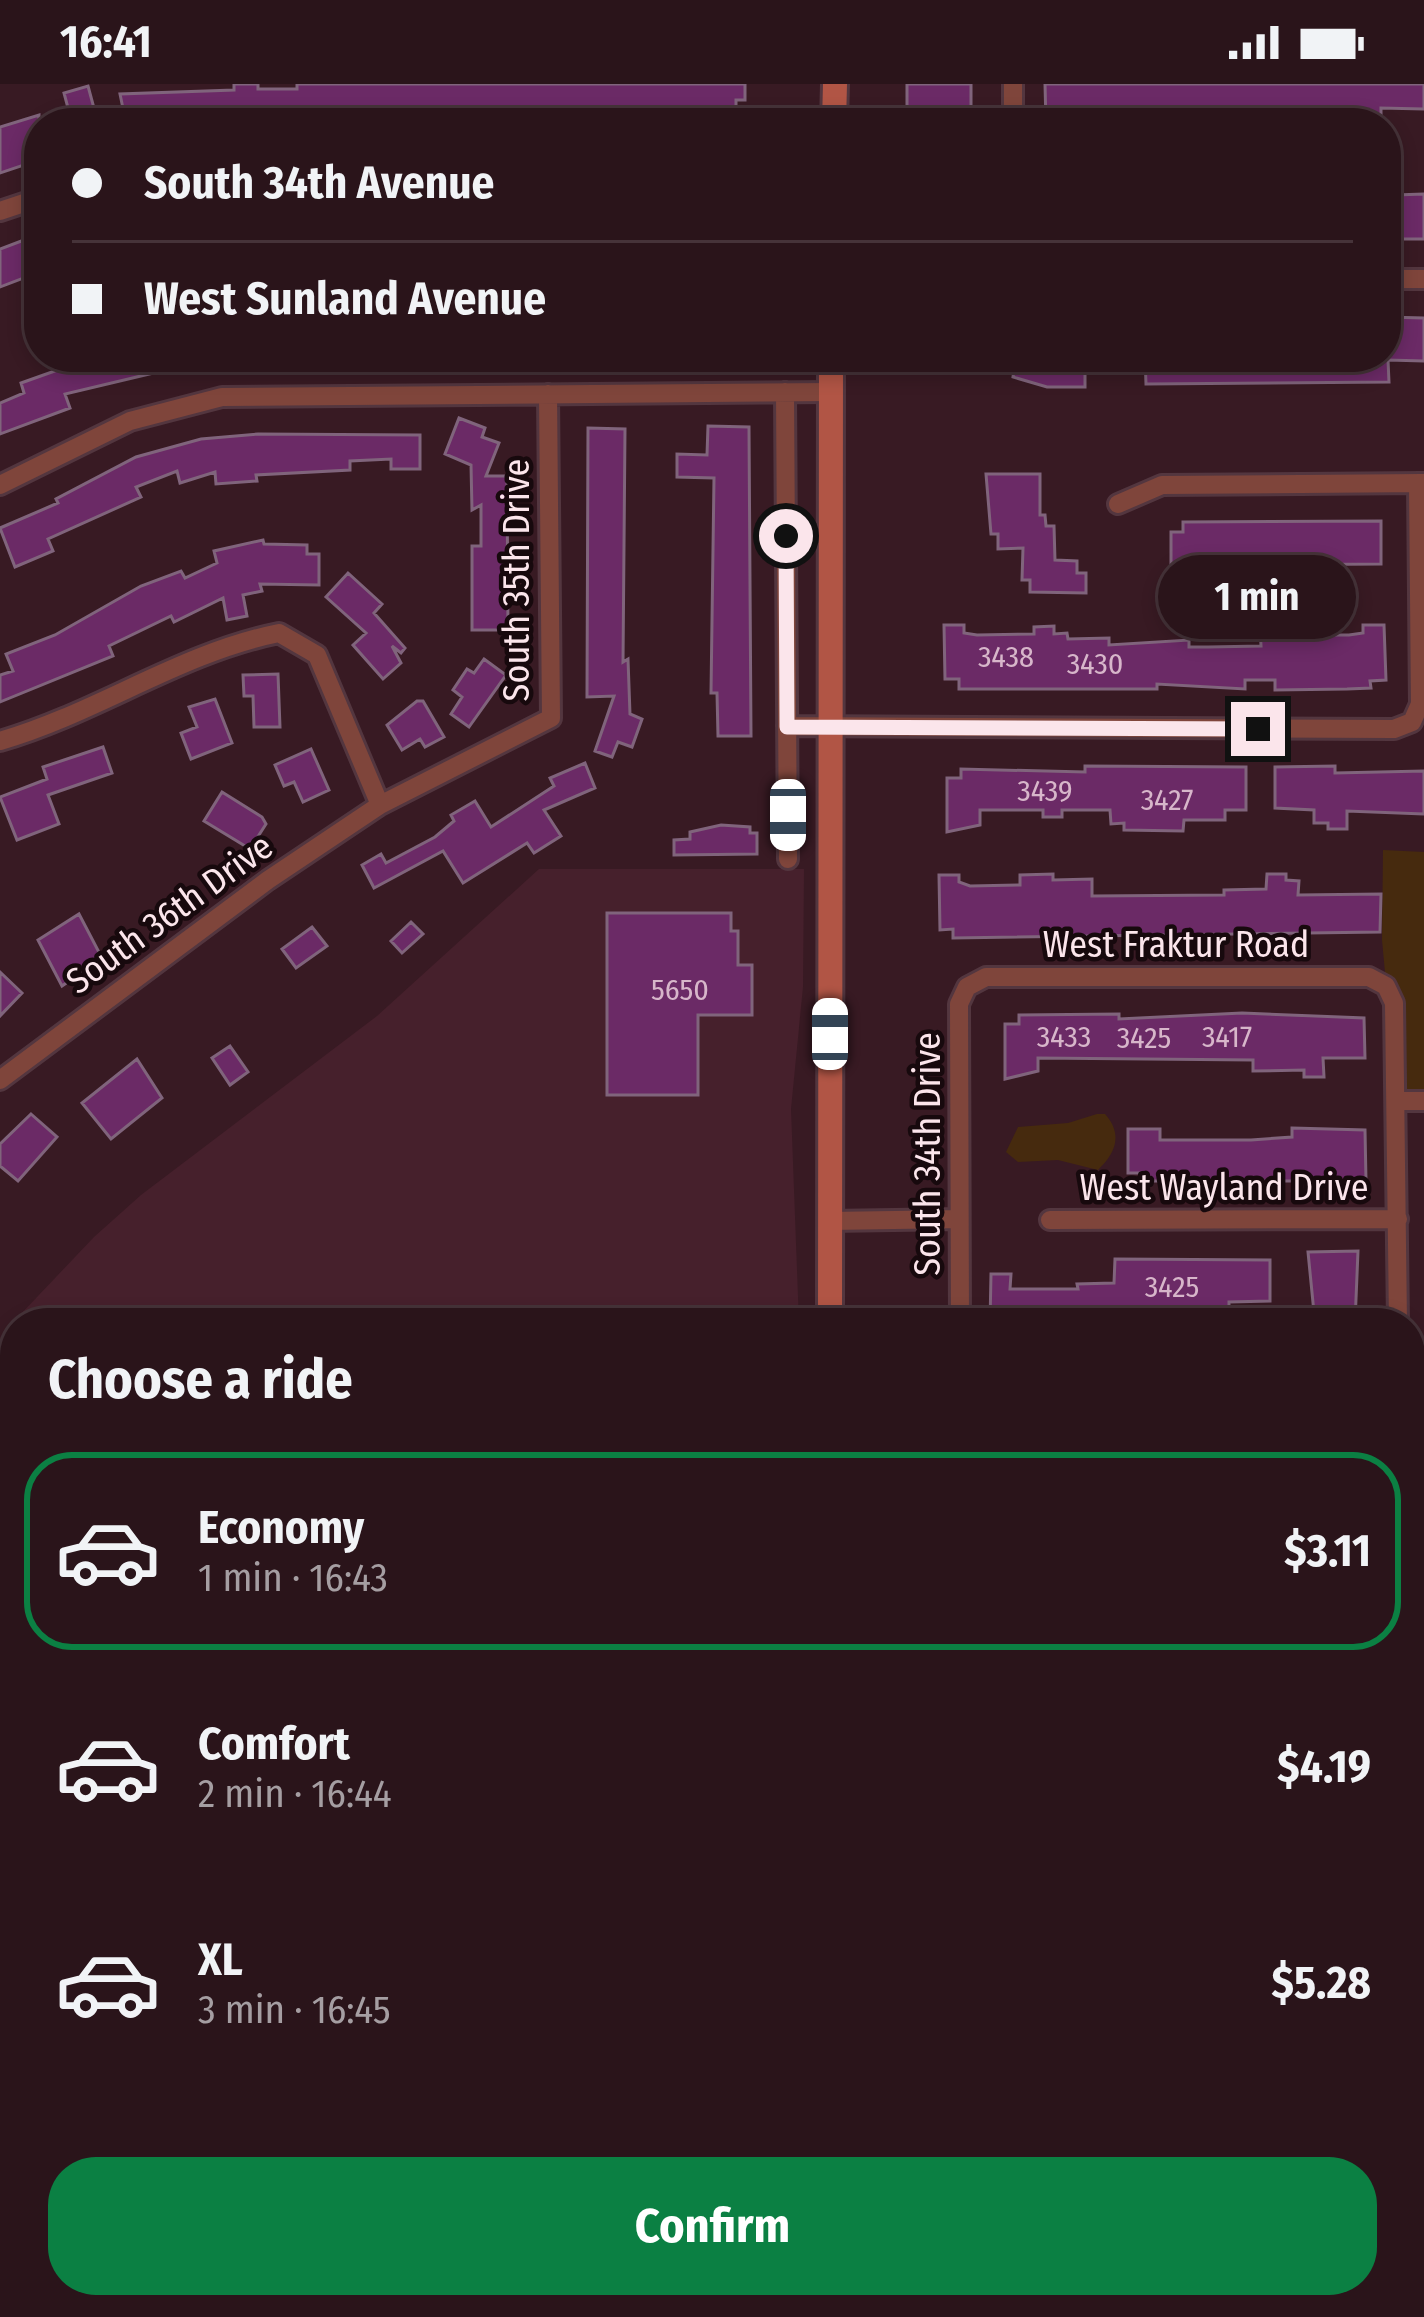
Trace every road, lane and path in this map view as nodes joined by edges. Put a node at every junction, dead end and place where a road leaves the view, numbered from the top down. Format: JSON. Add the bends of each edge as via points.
{"nodes":[{"id":1,"x":831,"y":372,"type":"edge"},
{"id":2,"x":785,"y":392,"type":"junction"},
{"id":3,"x":830,"y":392,"type":"junction"},
{"id":4,"x":548,"y":394,"type":"junction"},
{"id":5,"x":1421,"y":483,"type":"edge"},
{"id":6,"x":0,"y":484,"type":"edge"},
{"id":7,"x":1118,"y":504,"type":"dead end"},
{"id":8,"x":787,"y":727,"type":"junction"},
{"id":9,"x":830,"y":727,"type":"junction"},
{"id":10,"x":0,"y":741,"type":"edge"},
{"id":11,"x":380,"y":805,"type":"junction"},
{"id":12,"x":788,"y":859,"type":"dead end"},
{"id":13,"x":967,"y":987,"type":"joint"},
{"id":14,"x":0,"y":1080,"type":"edge"},
{"id":15,"x":1397,"y":1101,"type":"junction"},
{"id":16,"x":1424,"y":1101,"type":"edge"},
{"id":17,"x":959,"y":1219,"type":"junction"},
{"id":18,"x":1398,"y":1219,"type":"junction"},
{"id":19,"x":1050,"y":1220,"type":"dead end"},
{"id":20,"x":829,"y":1221,"type":"junction"},
{"id":21,"x":830,"y":1308,"type":"edge"},
{"id":22,"x":960,"y":1308,"type":"edge"},
{"id":23,"x":1398,"y":1308,"type":"edge"}],
"edges":[{"from":1,"to":3,"type":"main road"},
{"from":2,"to":3,"type":"street"},
{"from":2,"to":4,"type":"street"},
{"from":2,"to":8,"type":"street"},
{"from":3,"to":9,"type":"main road"},
{"from":4,"to":6,"type":"street","via":[[222,397],[130,422]]},
{"from":4,"to":11,"type":"street","name":"South 35th Drive","via":[[551,718]]},
{"from":5,"to":7,"type":"street","via":[[1162,484]]},
{"from":5,"to":9,"type":"street","via":[[1420,704],[1412,722],[1394,729]]},
{"from":8,"to":9,"type":"street"},
{"from":8,"to":12,"type":"street"},
{"from":9,"to":20,"type":"main road"},
{"from":10,"to":11,"type":"street","via":[[50,727],[222,644],[279,633],[317,655]]},
{"from":11,"to":14,"type":"street","name":"South 36th Drive"},
{"from":13,"to":15,"type":"street","name":"West Fraktur Road","via":[[986,977],[1369,977],[1386,986],[1394,1003]]},
{"from":13,"to":17,"type":"street","name":"South 34th Drive","via":[[959,1004]]},
{"from":15,"to":16,"type":"street"},
{"from":15,"to":18,"type":"street"},
{"from":17,"to":20,"type":"street"},
{"from":17,"to":22,"type":"street","name":"South 34th Drive"},
{"from":18,"to":19,"type":"street","name":"West Wayland Drive"},
{"from":18,"to":23,"type":"street"},
{"from":20,"to":21,"type":"main road"}]}
